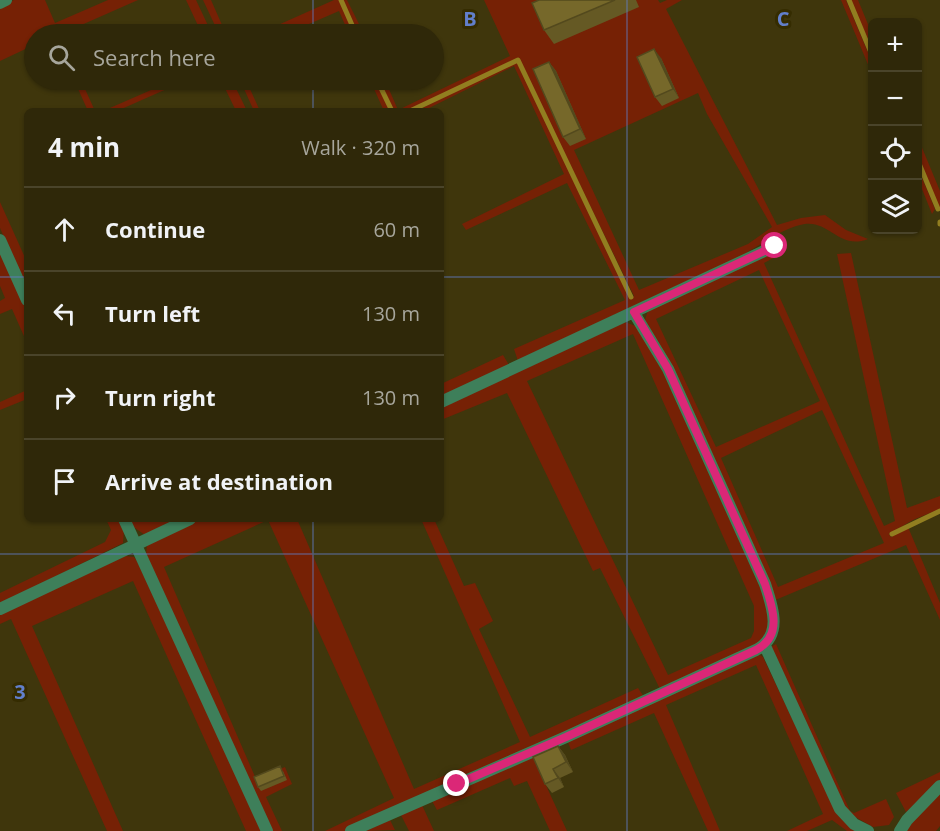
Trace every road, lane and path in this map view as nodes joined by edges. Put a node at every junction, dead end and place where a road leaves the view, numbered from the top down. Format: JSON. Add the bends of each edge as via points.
{"nodes":[{"id":1,"x":6,"y":0,"type":"edge"},
{"id":2,"x":0,"y":3,"type":"edge"},
{"id":3,"x":0,"y":240,"type":"edge"},
{"id":4,"x":775,"y":246,"type":"dead end"},
{"id":5,"x":24,"y":293,"type":"edge"},
{"id":6,"x":634,"y":312,"type":"junction"},
{"id":7,"x":444,"y":401,"type":"edge"},
{"id":8,"x":125,"y":522,"type":"edge"},
{"id":9,"x":183,"y":522,"type":"edge"},
{"id":10,"x":135,"y":544,"type":"junction"},
{"id":11,"x":0,"y":609,"type":"edge"},
{"id":12,"x":765,"y":646,"type":"junction"},
{"id":13,"x":940,"y":786,"type":"edge"},
{"id":14,"x":267,"y":831,"type":"edge"},
{"id":15,"x":351,"y":831,"type":"edge"},
{"id":16,"x":868,"y":831,"type":"edge"},
{"id":17,"x":900,"y":831,"type":"edge"}],
"edges":[{"from":1,"to":2,"type":"street"},
{"from":3,"to":5,"type":"street"},
{"from":4,"to":6,"type":"street"},
{"from":6,"to":7,"type":"street"},
{"from":6,"to":12,"type":"street","via":[[668,369],[765,584],[775,617],[774,630]]},
{"from":8,"to":10,"type":"street"},
{"from":9,"to":10,"type":"street"},
{"from":10,"to":11,"type":"street"},
{"from":10,"to":14,"type":"street"},
{"from":12,"to":15,"type":"street"},
{"from":12,"to":16,"type":"street","via":[[840,809],[854,824]]},
{"from":13,"to":17,"type":"street"}]}
